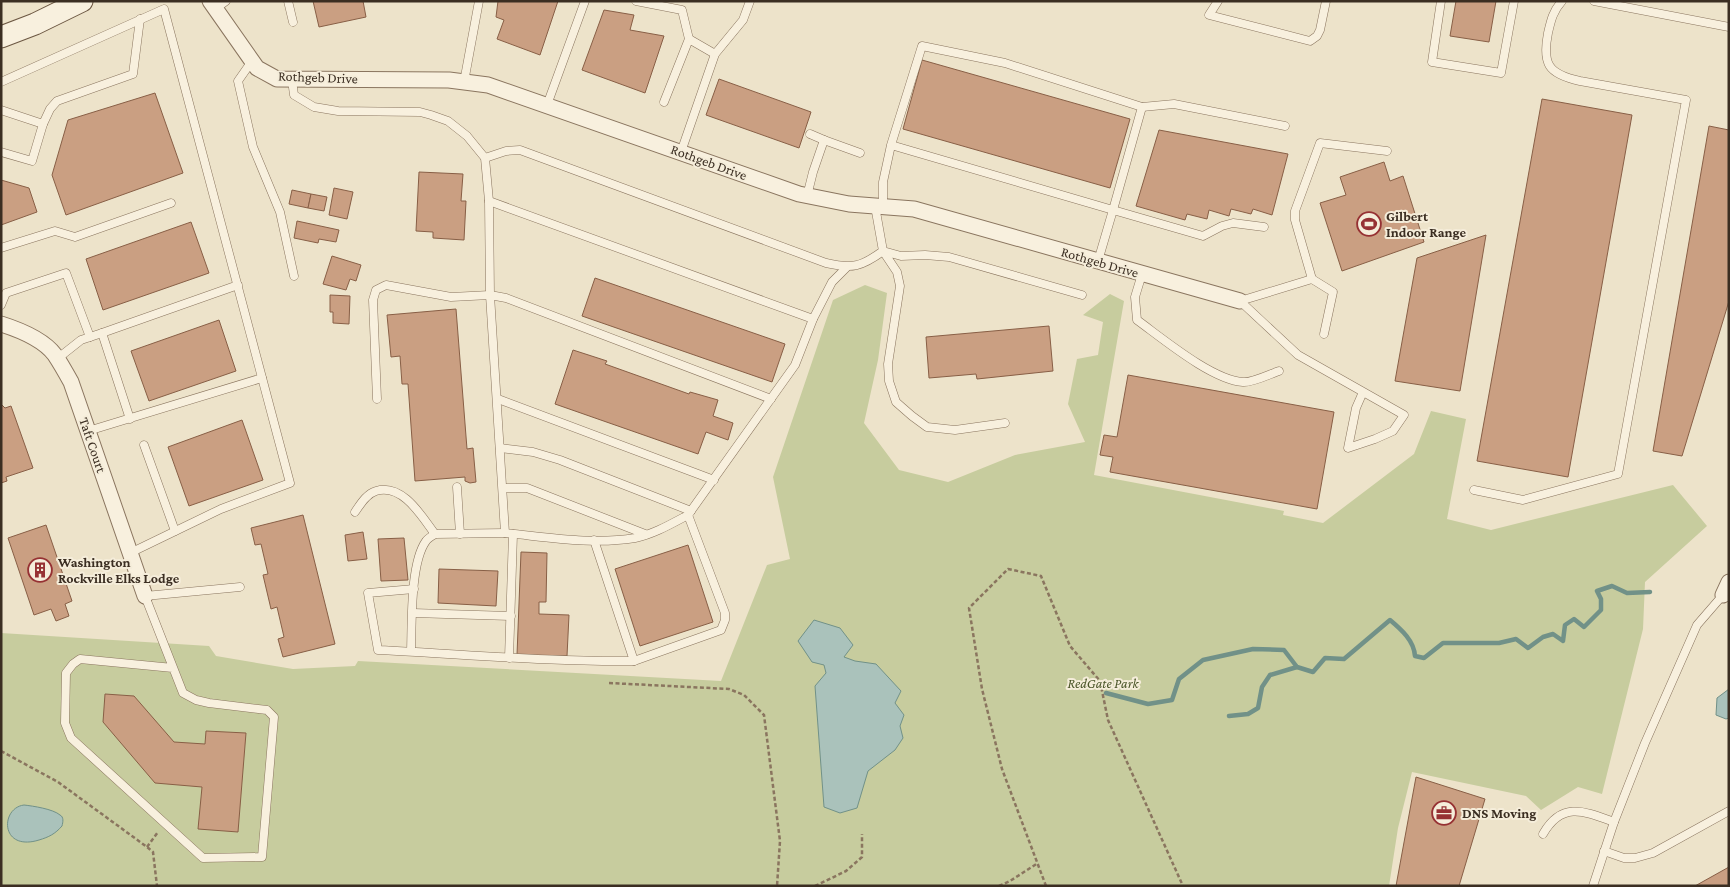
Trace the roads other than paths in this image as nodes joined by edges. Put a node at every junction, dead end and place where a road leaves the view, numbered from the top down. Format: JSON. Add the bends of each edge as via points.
{"nodes":[{"id":1,"x":82,"y":1,"type":"edge"},
{"id":2,"x":288,"y":1,"type":"edge"},
{"id":3,"x":479,"y":1,"type":"edge"},
{"id":4,"x":585,"y":1,"type":"edge"},
{"id":5,"x":636,"y":1,"type":"edge"},
{"id":6,"x":750,"y":1,"type":"edge"},
{"id":7,"x":1218,"y":1,"type":"edge"},
{"id":8,"x":1326,"y":1,"type":"edge"},
{"id":9,"x":1441,"y":1,"type":"edge"},
{"id":10,"x":1514,"y":1,"type":"edge"},
{"id":11,"x":1562,"y":1,"type":"edge"},
{"id":12,"x":1594,"y":1,"type":"edge"},
{"id":13,"x":217,"y":4,"type":"edge"},
{"id":14,"x":140,"y":19,"type":"junction"},
{"id":15,"x":293,"y":22,"type":"dead end"},
{"id":16,"x":1729,"y":27,"type":"edge"},
{"id":17,"x":1,"y":37,"type":"edge"},
{"id":18,"x":689,"y":39,"type":"junction"},
{"id":19,"x":715,"y":54,"type":"junction"},
{"id":20,"x":252,"y":61,"type":"junction"},
{"id":21,"x":292,"y":80,"type":"junction"},
{"id":22,"x":1,"y":82,"type":"edge"},
{"id":23,"x":464,"y":82,"type":"junction"},
{"id":24,"x":664,"y":102,"type":"dead end"},
{"id":25,"x":547,"y":105,"type":"junction"},
{"id":26,"x":1142,"y":107,"type":"junction"},
{"id":27,"x":1,"y":110,"type":"edge"},
{"id":28,"x":43,"y":124,"type":"junction"},
{"id":29,"x":1285,"y":126,"type":"dead end"},
{"id":30,"x":810,"y":134,"type":"dead end"},
{"id":31,"x":824,"y":140,"type":"junction"},
{"id":32,"x":891,"y":145,"type":"junction"},
{"id":33,"x":1,"y":152,"type":"edge"},
{"id":34,"x":680,"y":152,"type":"junction"},
{"id":35,"x":1387,"y":152,"type":"dead end"},
{"id":36,"x":860,"y":153,"type":"dead end"},
{"id":37,"x":485,"y":158,"type":"junction"},
{"id":38,"x":807,"y":196,"type":"junction"},
{"id":39,"x":489,"y":201,"type":"junction"},
{"id":40,"x":171,"y":203,"type":"dead end"},
{"id":41,"x":879,"y":207,"type":"junction"},
{"id":42,"x":1113,"y":210,"type":"junction"},
{"id":43,"x":1264,"y":227,"type":"dead end"},
{"id":44,"x":1,"y":248,"type":"edge"},
{"id":45,"x":883,"y":251,"type":"junction"},
{"id":46,"x":1098,"y":261,"type":"junction"},
{"id":47,"x":846,"y":268,"type":"junction"},
{"id":48,"x":1142,"y":274,"type":"junction"},
{"id":49,"x":294,"y":276,"type":"dead end"},
{"id":50,"x":1312,"y":279,"type":"junction"},
{"id":51,"x":238,"y":286,"type":"junction"},
{"id":52,"x":490,"y":295,"type":"junction"},
{"id":53,"x":1082,"y":295,"type":"dead end"},
{"id":54,"x":1240,"y":301,"type":"junction"},
{"id":55,"x":1,"y":305,"type":"edge"},
{"id":56,"x":813,"y":319,"type":"junction"},
{"id":57,"x":1,"y":324,"type":"edge"},
{"id":58,"x":102,"y":334,"type":"junction"},
{"id":59,"x":1324,"y":334,"type":"dead end"},
{"id":60,"x":90,"y":337,"type":"junction"},
{"id":61,"x":57,"y":359,"type":"junction"},
{"id":62,"x":1279,"y":371,"type":"dead end"},
{"id":63,"x":262,"y":378,"type":"junction"},
{"id":64,"x":1363,"y":392,"type":"junction"},
{"id":65,"x":377,"y":399,"type":"dead end"},
{"id":66,"x":498,"y":399,"type":"junction"},
{"id":67,"x":771,"y":399,"type":"junction"},
{"id":68,"x":130,"y":419,"type":"junction"},
{"id":69,"x":1005,"y":423,"type":"dead end"},
{"id":70,"x":88,"y":431,"type":"junction"},
{"id":71,"x":144,"y":445,"type":"dead end"},
{"id":72,"x":500,"y":448,"type":"junction"},
{"id":73,"x":714,"y":480,"type":"junction"},
{"id":74,"x":457,"y":487,"type":"dead end"},
{"id":75,"x":503,"y":488,"type":"junction"},
{"id":76,"x":1474,"y":490,"type":"dead end"},
{"id":77,"x":355,"y":512,"type":"dead end"},
{"id":78,"x":690,"y":513,"type":"junction"},
{"id":79,"x":175,"y":531,"type":"junction"},
{"id":80,"x":435,"y":534,"type":"junction"},
{"id":81,"x":460,"y":534,"type":"junction"},
{"id":82,"x":509,"y":534,"type":"junction"},
{"id":83,"x":645,"y":534,"type":"junction"},
{"id":84,"x":594,"y":540,"type":"junction"},
{"id":85,"x":130,"y":553,"type":"junction"},
{"id":86,"x":240,"y":587,"type":"dead end"},
{"id":87,"x":1726,"y":588,"type":"edge"},
{"id":88,"x":414,"y":589,"type":"junction"},
{"id":89,"x":145,"y":596,"type":"junction"},
{"id":90,"x":413,"y":613,"type":"junction"},
{"id":91,"x":510,"y":616,"type":"junction"},
{"id":92,"x":411,"y":652,"type":"junction"},
{"id":93,"x":509,"y":658,"type":"junction"},
{"id":94,"x":634,"y":661,"type":"junction"},
{"id":95,"x":173,"y":668,"type":"junction"},
{"id":96,"x":1729,"y":811,"type":"edge"},
{"id":97,"x":1614,"y":822,"type":"junction"},
{"id":98,"x":1543,"y":834,"type":"dead end"},
{"id":99,"x":1604,"y":851,"type":"junction"},
{"id":100,"x":1593,"y":886,"type":"edge"}],
"edges":[{"from":1,"to":17,"type":"main road"},
{"from":2,"to":15,"type":"lane"},
{"from":3,"to":23,"type":"lane"},
{"from":4,"to":25,"type":"lane"},
{"from":5,"to":18,"type":"lane","via":[[682,10]]},
{"from":6,"to":19,"type":"lane","via":[[743,20]]},
{"from":7,"to":8,"type":"lane","via":[[1209,15],[1310,40],[1320,30]]},
{"from":9,"to":10,"type":"lane","via":[[1432,62],[1501,73]]},
{"from":11,"to":76,"type":"lane","via":[[1551,18],[1545,50],[1546,59],[1558,74],[1686,100],[1618,474],[1523,500]]},
{"from":12,"to":16,"type":"lane"},
{"from":13,"to":20,"type":"street","name":"Rothgeb Drive"},
{"from":14,"to":22,"type":"lane"},
{"from":14,"to":28,"type":"lane","via":[[133,74],[57,101]]},
{"from":14,"to":51,"type":"lane","via":[[164,9]]},
{"from":18,"to":19,"type":"lane"},
{"from":18,"to":24,"type":"lane"},
{"from":19,"to":34,"type":"lane"},
{"from":20,"to":21,"type":"street","name":"Rothgeb Drive","via":[[257,68],[277,79]]},
{"from":20,"to":49,"type":"lane","via":[[238,81],[253,147],[280,212]]},
{"from":21,"to":23,"type":"street","name":"Rothgeb Drive"},
{"from":21,"to":37,"type":"lane","via":[[294,95],[314,107],[338,111],[420,112],[448,121],[467,136]]},
{"from":23,"to":25,"type":"street","name":"Rothgeb Drive","via":[[488,85]]},
{"from":25,"to":34,"type":"street","name":"Rothgeb Drive"},
{"from":26,"to":29,"type":"lane","via":[[1174,104]]},
{"from":26,"to":32,"type":"lane","via":[[1005,63],[922,46]]},
{"from":26,"to":42,"type":"lane"},
{"from":27,"to":28,"type":"lane"},
{"from":28,"to":33,"type":"lane","via":[[32,161]]},
{"from":30,"to":31,"type":"lane"},
{"from":31,"to":36,"type":"lane"},
{"from":31,"to":38,"type":"lane"},
{"from":32,"to":41,"type":"lane"},
{"from":32,"to":42,"type":"lane"},
{"from":34,"to":38,"type":"street","name":"Rothgeb Drive"},
{"from":35,"to":50,"type":"lane","via":[[1320,143],[1295,211]]},
{"from":37,"to":39,"type":"lane"},
{"from":37,"to":47,"type":"lane","via":[[520,150]]},
{"from":38,"to":41,"type":"street","name":"Rothgeb Drive"},
{"from":39,"to":52,"type":"lane"},
{"from":39,"to":56,"type":"lane"},
{"from":40,"to":44,"type":"lane","via":[[75,237],[56,231]]},
{"from":41,"to":45,"type":"lane"},
{"from":41,"to":46,"type":"street","name":"Rothgeb Drive","via":[[914,209]]},
{"from":42,"to":43,"type":"lane","via":[[1203,236],[1233,223]]},
{"from":42,"to":46,"type":"lane"},
{"from":45,"to":47,"type":"lane","via":[[868,263]]},
{"from":45,"to":53,"type":"lane","via":[[901,256],[949,257]]},
{"from":45,"to":69,"type":"lane","via":[[897,272],[900,286],[888,364],[889,381],[896,402],[928,427],[955,430]]},
{"from":46,"to":48,"type":"street","name":"Rothgeb Drive"},
{"from":47,"to":56,"type":"lane","via":[[832,282]]},
{"from":48,"to":54,"type":"street","name":"Rothgeb Drive"},
{"from":48,"to":62,"type":"lane","via":[[1135,297],[1137,320],[1176,348],[1228,379],[1245,382]]},
{"from":50,"to":54,"type":"lane"},
{"from":50,"to":59,"type":"lane","via":[[1333,292]]},
{"from":51,"to":58,"type":"lane"},
{"from":51,"to":63,"type":"lane"},
{"from":52,"to":65,"type":"lane","via":[[451,297],[386,285],[376,290],[373,300]]},
{"from":52,"to":66,"type":"lane"},
{"from":52,"to":67,"type":"lane","via":[[506,298]]},
{"from":54,"to":64,"type":"lane","via":[[1298,355]]},
{"from":55,"to":60,"type":"lane","via":[[6,293],[66,273]]},
{"from":56,"to":67,"type":"lane","via":[[795,366]]},
{"from":57,"to":61,"type":"street","name":"Taft Court","via":[[36,339]]},
{"from":58,"to":60,"type":"lane"},
{"from":58,"to":68,"type":"lane"},
{"from":60,"to":61,"type":"lane"},
{"from":61,"to":70,"type":"street","name":"Taft Court","via":[[71,382]]},
{"from":63,"to":68,"type":"lane"},
{"from":63,"to":79,"type":"lane","via":[[290,483],[221,509]]},
{"from":64,"to":64,"type":"lane","via":[[1404,415],[1393,431],[1348,448],[1356,408]]},
{"from":66,"to":72,"type":"lane"},
{"from":66,"to":73,"type":"lane"},
{"from":67,"to":73,"type":"lane"},
{"from":68,"to":70,"type":"lane"},
{"from":70,"to":85,"type":"street","name":"Taft Court"},
{"from":71,"to":79,"type":"lane"},
{"from":72,"to":75,"type":"lane"},
{"from":72,"to":78,"type":"lane","via":[[533,452],[560,460]]},
{"from":73,"to":78,"type":"lane"},
{"from":74,"to":81,"type":"lane"},
{"from":75,"to":82,"type":"lane"},
{"from":75,"to":83,"type":"lane","via":[[527,488]]},
{"from":77,"to":80,"type":"lane","via":[[364,499],[376,491],[388,490],[402,495]]},
{"from":78,"to":83,"type":"lane"},
{"from":78,"to":94,"type":"lane","via":[[724,613],[723,625],[721,630]]},
{"from":79,"to":85,"type":"lane"},
{"from":80,"to":81,"type":"lane"},
{"from":80,"to":88,"type":"lane","via":[[427,540],[418,557]]},
{"from":81,"to":82,"type":"lane"},
{"from":82,"to":84,"type":"lane"},
{"from":82,"to":91,"type":"lane"},
{"from":83,"to":84,"type":"lane","via":[[636,538]]},
{"from":84,"to":94,"type":"lane"},
{"from":85,"to":89,"type":"street","name":"Taft Court"},
{"from":86,"to":89,"type":"lane"},
{"from":87,"to":97,"type":"lane","via":[[1697,625]]},
{"from":88,"to":90,"type":"lane"},
{"from":88,"to":92,"type":"lane","via":[[368,593],[378,650]]},
{"from":89,"to":95,"type":"lane"},
{"from":90,"to":91,"type":"lane"},
{"from":90,"to":92,"type":"lane"},
{"from":91,"to":93,"type":"lane"},
{"from":92,"to":93,"type":"lane"},
{"from":93,"to":94,"type":"lane"},
{"from":95,"to":95,"type":"lane","via":[[183,693],[196,700],[266,710],[274,717],[262,857],[203,858],[72,738],[65,723],[66,673],[80,659]]},
{"from":96,"to":99,"type":"lane","via":[[1653,853],[1624,858]]},
{"from":97,"to":98,"type":"lane","via":[[1571,811],[1550,822]]},
{"from":97,"to":99,"type":"lane"},
{"from":99,"to":100,"type":"lane"}]}
